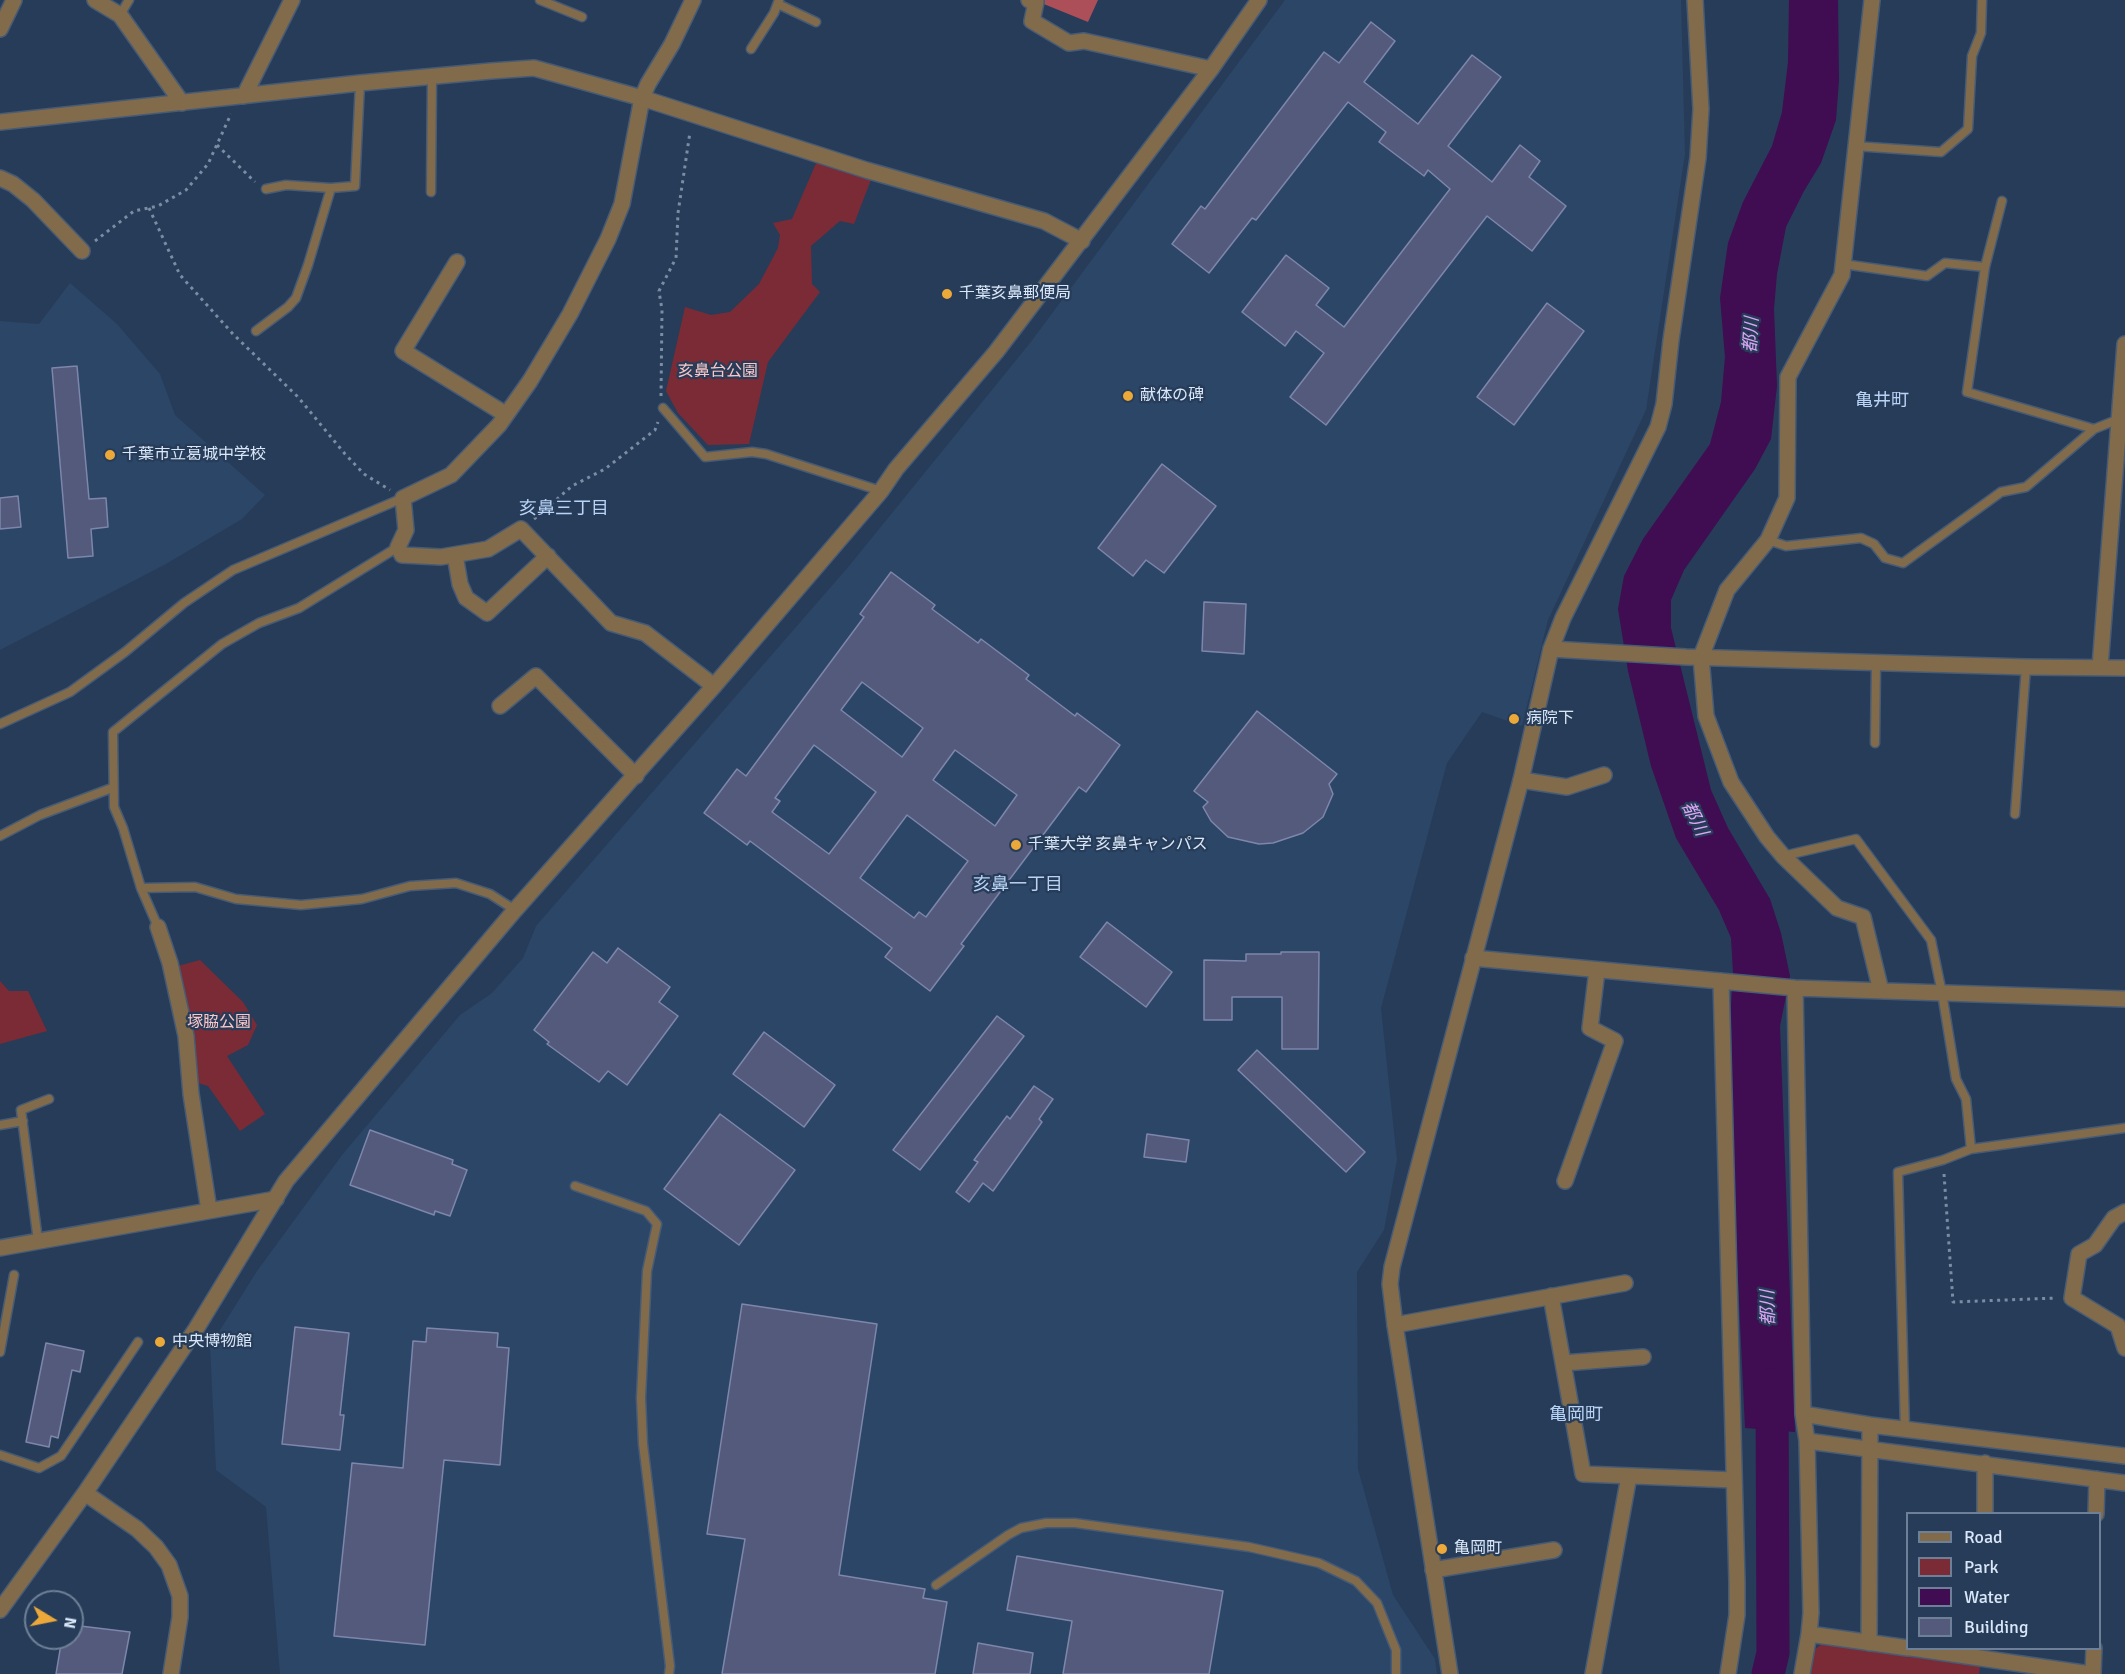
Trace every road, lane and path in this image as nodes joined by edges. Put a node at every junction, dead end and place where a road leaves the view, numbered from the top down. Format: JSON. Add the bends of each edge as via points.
{"nodes":[{"id":1,"x":14,"y":0,"type":"edge"},
{"id":2,"x":95,"y":0,"type":"edge"},
{"id":3,"x":129,"y":0,"type":"edge"},
{"id":4,"x":292,"y":0,"type":"edge"},
{"id":5,"x":540,"y":0,"type":"edge"},
{"id":6,"x":693,"y":0,"type":"edge"},
{"id":7,"x":1029,"y":0,"type":"edge"},
{"id":8,"x":1259,"y":0,"type":"edge"},
{"id":9,"x":1695,"y":0,"type":"edge"},
{"id":10,"x":1872,"y":0,"type":"edge"},
{"id":11,"x":1982,"y":0,"type":"edge"},
{"id":12,"x":779,"y":2,"type":"edge"},
{"id":13,"x":120,"y":15,"type":"junction"},
{"id":14,"x":582,"y":17,"type":"dead end"},
{"id":15,"x":816,"y":22,"type":"dead end"},
{"id":16,"x":0,"y":29,"type":"edge"},
{"id":17,"x":751,"y":49,"type":"dead end"},
{"id":18,"x":1211,"y":69,"type":"junction"},
{"id":19,"x":432,"y":76,"type":"junction"},
{"id":20,"x":360,"y":84,"type":"junction"},
{"id":21,"x":242,"y":96,"type":"junction"},
{"id":22,"x":642,"y":99,"type":"junction"},
{"id":23,"x":182,"y":103,"type":"junction"},
{"id":24,"x":693,"y":115,"type":"junction"},
{"id":25,"x":0,"y":122,"type":"edge"},
{"id":26,"x":217,"y":145,"type":"junction"},
{"id":27,"x":1855,"y":146,"type":"junction"},
{"id":28,"x":0,"y":178,"type":"edge"},
{"id":29,"x":331,"y":188,"type":"junction"},
{"id":30,"x":266,"y":189,"type":"joint"},
{"id":31,"x":431,"y":192,"type":"dead end"},
{"id":32,"x":2002,"y":201,"type":"dead end"},
{"id":33,"x":149,"y":208,"type":"junction"},
{"id":34,"x":1082,"y":241,"type":"junction"},
{"id":35,"x":82,"y":250,"type":"joint"},
{"id":36,"x":457,"y":262,"type":"dead end"},
{"id":37,"x":1843,"y":264,"type":"junction"},
{"id":38,"x":1985,"y":267,"type":"junction"},
{"id":39,"x":256,"y":331,"type":"dead end"},
{"id":40,"x":2125,"y":344,"type":"edge"},
{"id":41,"x":2123,"y":388,"type":"edge"},
{"id":42,"x":663,"y":408,"type":"junction"},
{"id":43,"x":505,"y":414,"type":"junction"},
{"id":44,"x":2119,"y":419,"type":"junction"},
{"id":45,"x":2094,"y":429,"type":"junction"},
{"id":46,"x":881,"y":491,"type":"junction"},
{"id":47,"x":403,"y":498,"type":"junction"},
{"id":48,"x":521,"y":530,"type":"junction"},
{"id":49,"x":1768,"y":540,"type":"junction"},
{"id":50,"x":398,"y":547,"type":"junction"},
{"id":51,"x":455,"y":555,"type":"junction"},
{"id":52,"x":548,"y":556,"type":"junction"},
{"id":53,"x":1551,"y":649,"type":"junction"},
{"id":54,"x":1694,"y":657,"type":"junction"},
{"id":55,"x":1876,"y":663,"type":"junction"},
{"id":56,"x":2026,"y":667,"type":"junction"},
{"id":57,"x":2100,"y":667,"type":"junction"},
{"id":58,"x":2125,"y":668,"type":"edge"},
{"id":59,"x":714,"y":686,"type":"junction"},
{"id":60,"x":500,"y":705,"type":"dead end"},
{"id":61,"x":0,"y":724,"type":"edge"},
{"id":62,"x":1875,"y":743,"type":"dead end"},
{"id":63,"x":1604,"y":775,"type":"dead end"},
{"id":64,"x":636,"y":776,"type":"junction"},
{"id":65,"x":1521,"y":780,"type":"junction"},
{"id":66,"x":112,"y":788,"type":"junction"},
{"id":67,"x":2015,"y":814,"type":"dead end"},
{"id":68,"x":0,"y":836,"type":"edge"},
{"id":69,"x":1783,"y":856,"type":"junction"},
{"id":70,"x":141,"y":888,"type":"junction"},
{"id":71,"x":514,"y":910,"type":"junction"},
{"id":72,"x":158,"y":927,"type":"joint"},
{"id":73,"x":1473,"y":958,"type":"junction"},
{"id":74,"x":1597,"y":970,"type":"junction"},
{"id":75,"x":1721,"y":981,"type":"junction"},
{"id":76,"x":1795,"y":988,"type":"junction"},
{"id":77,"x":1881,"y":991,"type":"junction"},
{"id":78,"x":1942,"y":993,"type":"junction"},
{"id":79,"x":2125,"y":999,"type":"edge"},
{"id":80,"x":49,"y":1099,"type":"dead end"},
{"id":81,"x":23,"y":1121,"type":"junction"},
{"id":82,"x":0,"y":1125,"type":"edge"},
{"id":83,"x":2125,"y":1128,"type":"edge"},
{"id":84,"x":1971,"y":1149,"type":"junction"},
{"id":85,"x":1943,"y":1160,"type":"junction"},
{"id":86,"x":1565,"y":1181,"type":"dead end"},
{"id":87,"x":575,"y":1186,"type":"dead end"},
{"id":88,"x":276,"y":1199,"type":"junction"},
{"id":89,"x":209,"y":1210,"type":"junction"},
{"id":90,"x":2125,"y":1212,"type":"edge"},
{"id":91,"x":38,"y":1241,"type":"junction"},
{"id":92,"x":0,"y":1248,"type":"edge"},
{"id":93,"x":14,"y":1275,"type":"dead end"},
{"id":94,"x":1625,"y":1282,"type":"dead end"},
{"id":95,"x":1551,"y":1296,"type":"junction"},
{"id":96,"x":2072,"y":1298,"type":"junction"},
{"id":97,"x":1395,"y":1325,"type":"junction"},
{"id":98,"x":138,"y":1342,"type":"dead end"},
{"id":99,"x":2125,"y":1348,"type":"edge"},
{"id":100,"x":0,"y":1352,"type":"edge"},
{"id":101,"x":1643,"y":1357,"type":"dead end"},
{"id":102,"x":1563,"y":1363,"type":"junction"},
{"id":103,"x":1803,"y":1414,"type":"junction"},
{"id":104,"x":1870,"y":1425,"type":"junction"},
{"id":105,"x":1905,"y":1429,"type":"junction"},
{"id":106,"x":1807,"y":1441,"type":"junction"},
{"id":107,"x":1869,"y":1449,"type":"junction"},
{"id":108,"x":0,"y":1455,"type":"edge"},
{"id":109,"x":2125,"y":1456,"type":"edge"},
{"id":110,"x":1985,"y":1463,"type":"junction"},
{"id":111,"x":1629,"y":1476,"type":"junction"},
{"id":112,"x":2097,"y":1479,"type":"junction"},
{"id":113,"x":1734,"y":1480,"type":"junction"},
{"id":114,"x":2125,"y":1483,"type":"edge"},
{"id":115,"x":85,"y":1493,"type":"junction"},
{"id":116,"x":1985,"y":1512,"type":"edge"},
{"id":117,"x":2096,"y":1512,"type":"edge"},
{"id":118,"x":1554,"y":1550,"type":"dead end"},
{"id":119,"x":1434,"y":1570,"type":"junction"},
{"id":120,"x":936,"y":1585,"type":"dead end"},
{"id":121,"x":0,"y":1610,"type":"edge"},
{"id":122,"x":1809,"y":1634,"type":"junction"},
{"id":123,"x":1869,"y":1643,"type":"junction"},
{"id":124,"x":1906,"y":1648,"type":"edge"},
{"id":125,"x":1922,"y":1650,"type":"edge"},
{"id":126,"x":2094,"y":1650,"type":"edge"},
{"id":127,"x":1985,"y":1660,"type":"edge"},
{"id":128,"x":171,"y":1674,"type":"edge"},
{"id":129,"x":669,"y":1674,"type":"edge"},
{"id":130,"x":1396,"y":1674,"type":"edge"},
{"id":131,"x":1450,"y":1674,"type":"edge"},
{"id":132,"x":1593,"y":1674,"type":"edge"},
{"id":133,"x":1728,"y":1674,"type":"edge"},
{"id":134,"x":1802,"y":1674,"type":"edge"},
{"id":135,"x":2092,"y":1674,"type":"edge"}],
"edges":[{"from":1,"to":16,"type":"street"},
{"from":2,"to":13,"type":"street"},
{"from":3,"to":13,"type":"lane"},
{"from":4,"to":21,"type":"street"},
{"from":5,"to":14,"type":"lane"},
{"from":6,"to":22,"type":"street"},
{"from":7,"to":18,"type":"street","via":[[1036,2],[1032,21],[1069,43],[1084,41]]},
{"from":8,"to":18,"type":"street"},
{"from":9,"to":53,"type":"street","via":[[1701,110],[1698,158],[1664,404],[1658,427]]},
{"from":10,"to":27,"type":"street"},
{"from":11,"to":27,"type":"lane","via":[[1981,33],[1972,56],[1968,129],[1941,152]]},
{"from":12,"to":15,"type":"lane"},
{"from":12,"to":17,"type":"lane"},
{"from":13,"to":23,"type":"street"},
{"from":18,"to":34,"type":"street"},
{"from":19,"to":20,"type":"street"},
{"from":19,"to":22,"type":"street","via":[[534,68]]},
{"from":19,"to":31,"type":"lane"},
{"from":20,"to":21,"type":"street"},
{"from":20,"to":29,"type":"lane","via":[[355,186]]},
{"from":21,"to":23,"type":"street"},
{"from":21,"to":26,"type":"path"},
{"from":22,"to":24,"type":"street"},
{"from":22,"to":43,"type":"street","via":[[622,204],[608,239],[570,314]]},
{"from":23,"to":25,"type":"street"},
{"from":24,"to":34,"type":"street","via":[[1044,221]]},
{"from":24,"to":42,"type":"path","via":[[678,213],[676,258],[659,291]]},
{"from":26,"to":30,"type":"path"},
{"from":26,"to":33,"type":"path","via":[[208,164],[186,190]]},
{"from":27,"to":37,"type":"street"},
{"from":28,"to":35,"type":"street","via":[[33,200]]},
{"from":29,"to":30,"type":"lane","via":[[286,185]]},
{"from":29,"to":39,"type":"lane","via":[[296,298]]},
{"from":32,"to":38,"type":"lane"},
{"from":33,"to":35,"type":"path","via":[[134,212]]},
{"from":33,"to":47,"type":"path","via":[[180,276],[232,334],[298,397],[364,474]]},
{"from":34,"to":46,"type":"street"},
{"from":36,"to":43,"type":"street","via":[[403,351]]},
{"from":37,"to":38,"type":"lane","via":[[1928,276],[1945,263]]},
{"from":37,"to":49,"type":"street","via":[[1842,275],[1788,377],[1787,498]]},
{"from":38,"to":45,"type":"lane","via":[[1967,392]]},
{"from":40,"to":41,"type":"street"},
{"from":41,"to":44,"type":"street"},
{"from":42,"to":46,"type":"lane","via":[[705,457],[766,454]]},
{"from":42,"to":48,"type":"path","via":[[655,430],[605,469],[572,486]]},
{"from":43,"to":47,"type":"street","via":[[451,475]]},
{"from":44,"to":45,"type":"lane"},
{"from":44,"to":57,"type":"street"},
{"from":45,"to":49,"type":"lane","via":[[2026,487],[2001,492],[1903,562],[1885,558],[1874,544],[1861,538],[1785,546]]},
{"from":46,"to":59,"type":"street"},
{"from":47,"to":50,"type":"street","via":[[406,530]]},
{"from":47,"to":61,"type":"lane","via":[[233,570],[70,692]]},
{"from":48,"to":51,"type":"street","via":[[488,549]]},
{"from":48,"to":52,"type":"street"},
{"from":49,"to":54,"type":"street","via":[[1727,590]]},
{"from":50,"to":51,"type":"street","via":[[402,555]]},
{"from":50,"to":66,"type":"lane","via":[[299,608],[259,623],[222,644],[140,709],[113,732]]},
{"from":51,"to":52,"type":"street","via":[[466,598],[487,613]]},
{"from":52,"to":59,"type":"street","via":[[611,623],[645,633]]},
{"from":53,"to":54,"type":"street"},
{"from":53,"to":65,"type":"street"},
{"from":54,"to":55,"type":"street"},
{"from":54,"to":69,"type":"street","via":[[1706,716],[1731,782]]},
{"from":55,"to":56,"type":"street"},
{"from":55,"to":62,"type":"lane"},
{"from":56,"to":57,"type":"street"},
{"from":56,"to":67,"type":"lane"},
{"from":57,"to":58,"type":"street"},
{"from":59,"to":64,"type":"street"},
{"from":60,"to":64,"type":"street","via":[[536,676]]},
{"from":63,"to":65,"type":"street","via":[[1567,787]]},
{"from":64,"to":71,"type":"street"},
{"from":65,"to":73,"type":"street"},
{"from":66,"to":68,"type":"lane","via":[[40,815]]},
{"from":66,"to":70,"type":"lane","via":[[114,807]]},
{"from":69,"to":77,"type":"street","via":[[1837,908],[1863,917]]},
{"from":69,"to":78,"type":"lane","via":[[1856,839],[1931,940]]},
{"from":70,"to":71,"type":"lane","via":[[195,887],[236,899],[301,905],[362,899],[410,886],[456,883],[490,894]]},
{"from":70,"to":72,"type":"lane"},
{"from":71,"to":88,"type":"street","via":[[286,1181]]},
{"from":72,"to":89,"type":"street","via":[[186,1036]]},
{"from":73,"to":74,"type":"street"},
{"from":73,"to":97,"type":"street","via":[[1396,1243],[1390,1284]]},
{"from":74,"to":75,"type":"street"},
{"from":74,"to":86,"type":"street","via":[[1590,1029],[1615,1041]]},
{"from":75,"to":76,"type":"street"},
{"from":75,"to":113,"type":"street"},
{"from":76,"to":77,"type":"street"},
{"from":76,"to":103,"type":"street"},
{"from":77,"to":78,"type":"street"},
{"from":78,"to":79,"type":"street"},
{"from":78,"to":84,"type":"lane","via":[[1956,1079],[1966,1099]]},
{"from":80,"to":81,"type":"lane","via":[[21,1110]]},
{"from":81,"to":82,"type":"lane"},
{"from":81,"to":91,"type":"lane"},
{"from":83,"to":84,"type":"lane"},
{"from":84,"to":85,"type":"lane"},
{"from":85,"to":96,"type":"path","via":[[1953,1302]]},
{"from":85,"to":105,"type":"lane","via":[[1898,1172]]},
{"from":87,"to":129,"type":"lane","via":[[646,1211],[657,1224],[647,1271],[641,1398]]},
{"from":88,"to":89,"type":"street"},
{"from":88,"to":115,"type":"street","via":[[196,1329]]},
{"from":89,"to":91,"type":"street"},
{"from":90,"to":96,"type":"street","via":[[2114,1218],[2095,1245],[2079,1254]]},
{"from":91,"to":92,"type":"street"},
{"from":93,"to":100,"type":"lane"},
{"from":94,"to":95,"type":"street"},
{"from":95,"to":97,"type":"street"},
{"from":95,"to":102,"type":"street"},
{"from":96,"to":99,"type":"street","via":[[2118,1326]]},
{"from":97,"to":119,"type":"street"},
{"from":98,"to":108,"type":"lane","via":[[61,1456],[39,1468]]},
{"from":101,"to":102,"type":"street"},
{"from":102,"to":111,"type":"street","via":[[1583,1474]]},
{"from":103,"to":104,"type":"street"},
{"from":103,"to":106,"type":"street"},
{"from":104,"to":105,"type":"street"},
{"from":104,"to":107,"type":"street"},
{"from":105,"to":109,"type":"street"},
{"from":106,"to":107,"type":"street"},
{"from":106,"to":122,"type":"street"},
{"from":107,"to":110,"type":"street"},
{"from":107,"to":123,"type":"street"},
{"from":110,"to":112,"type":"street"},
{"from":110,"to":116,"type":"street"},
{"from":111,"to":113,"type":"street"},
{"from":111,"to":132,"type":"street"},
{"from":112,"to":114,"type":"street"},
{"from":112,"to":117,"type":"street"},
{"from":113,"to":133,"type":"street","via":[[1737,1615]]},
{"from":115,"to":121,"type":"street"},
{"from":115,"to":128,"type":"street","via":[[137,1529],[169,1565],[180,1596]]},
{"from":118,"to":119,"type":"street"},
{"from":119,"to":131,"type":"street"},
{"from":120,"to":130,"type":"lane","via":[[1021,1528],[1046,1523],[1075,1523],[1249,1546],[1319,1563],[1356,1581],[1377,1604],[1396,1650]]},
{"from":122,"to":123,"type":"street"},
{"from":122,"to":134,"type":"street"},
{"from":123,"to":124,"type":"street"},
{"from":125,"to":127,"type":"street"},
{"from":126,"to":135,"type":"street"},
{"from":127,"to":135,"type":"street"}]}
